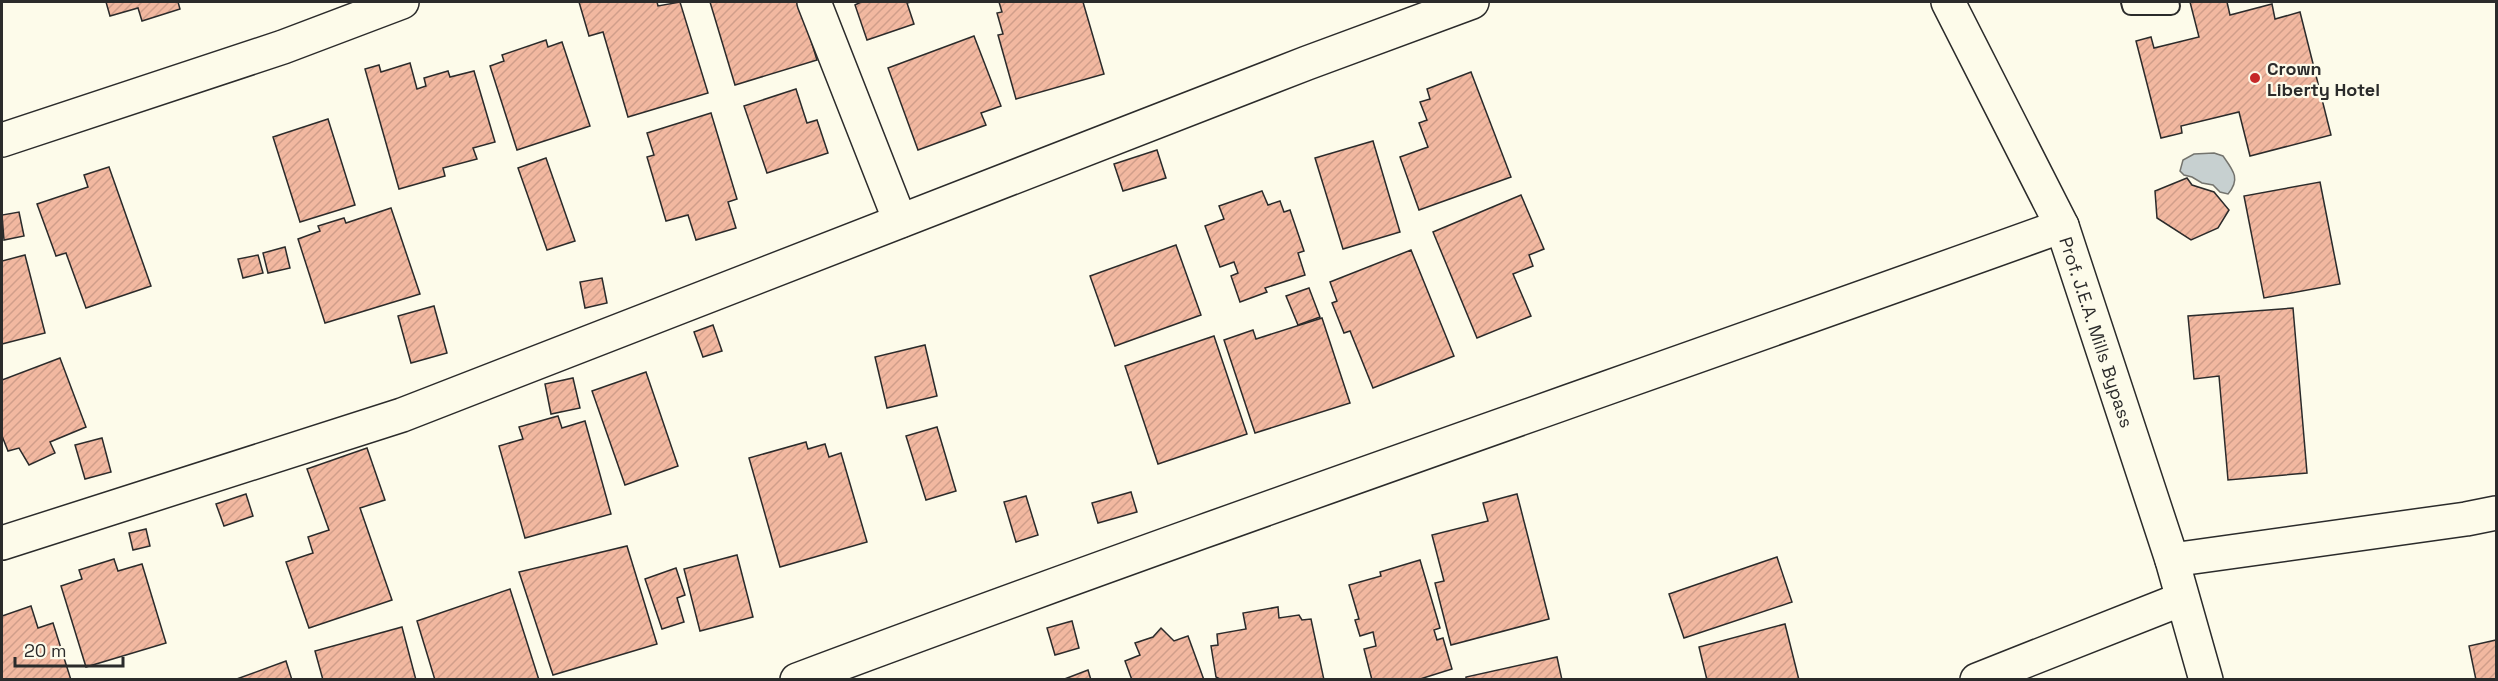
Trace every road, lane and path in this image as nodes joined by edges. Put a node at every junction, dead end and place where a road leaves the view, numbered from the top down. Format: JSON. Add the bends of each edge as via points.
{"nodes":[{"id":1,"x":402,"y":2,"type":"edge"},
{"id":2,"x":814,"y":2,"type":"edge"},
{"id":3,"x":1472,"y":2,"type":"edge"},
{"id":4,"x":1948,"y":2,"type":"edge"},
{"id":5,"x":2130,"y":2,"type":"edge"},
{"id":6,"x":2171,"y":6,"type":"dead end"},
{"id":7,"x":2,"y":140,"type":"edge"},
{"id":8,"x":900,"y":221,"type":"junction"},
{"id":9,"x":2062,"y":226,"type":"junction"},
{"id":10,"x":2496,"y":513,"type":"edge"},
{"id":11,"x":2,"y":543,"type":"edge"},
{"id":12,"x":2172,"y":560,"type":"junction"},
{"id":13,"x":2182,"y":599,"type":"junction"},
{"id":14,"x":797,"y":680,"type":"edge"},
{"id":15,"x":1977,"y":680,"type":"edge"},
{"id":16,"x":2206,"y":680,"type":"edge"}],
"edges":[{"from":1,"to":7,"type":"street","via":[[283,47]]},
{"from":2,"to":8,"type":"street"},
{"from":3,"to":8,"type":"street"},
{"from":4,"to":9,"type":"street","name":"Prof. J.E.A. Mills Bypass"},
{"from":5,"to":6,"type":"lane","via":[[2131,6]]},
{"from":8,"to":11,"type":"street","via":[[402,415]]},
{"from":9,"to":12,"type":"street","name":"Prof. J.E.A. Mills Bypass"},
{"from":9,"to":14,"type":"street","via":[[1064,580]]},
{"from":10,"to":12,"type":"street"},
{"from":12,"to":13,"type":"street","name":"Prof. J.E.A. Mills Bypass"},
{"from":13,"to":15,"type":"street"},
{"from":13,"to":16,"type":"street","name":"Prof. J.E.A. Mills Bypass"}]}
